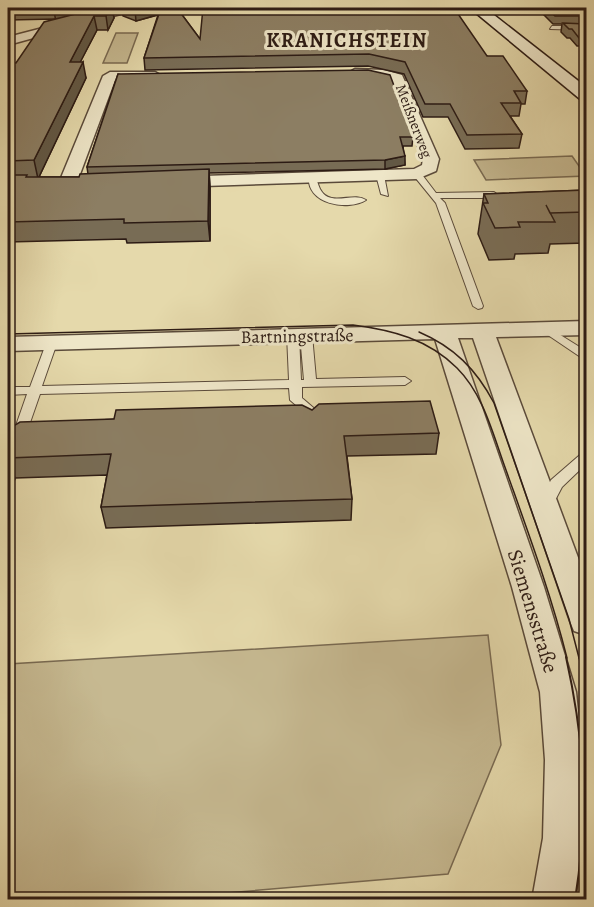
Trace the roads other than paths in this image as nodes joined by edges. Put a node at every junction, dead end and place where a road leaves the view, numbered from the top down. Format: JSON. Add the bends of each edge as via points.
{"nodes":[{"id":1,"x":131,"y":8,"type":"edge"},
{"id":2,"x":477,"y":8,"type":"edge"},
{"id":3,"x":495,"y":8,"type":"edge"},
{"id":4,"x":108,"y":11,"type":"edge"},
{"id":5,"x":552,"y":28,"type":"dead end"},
{"id":6,"x":586,"y":28,"type":"edge"},
{"id":7,"x":8,"y":41,"type":"edge"},
{"id":8,"x":343,"y":73,"type":"edge"},
{"id":9,"x":172,"y":75,"type":"edge"},
{"id":10,"x":586,"y":76,"type":"edge"},
{"id":11,"x":586,"y":95,"type":"edge"},
{"id":12,"x":417,"y":174,"type":"junction"},
{"id":13,"x":380,"y":176,"type":"junction"},
{"id":14,"x":312,"y":177,"type":"junction"},
{"id":15,"x":162,"y":182,"type":"edge"},
{"id":16,"x":87,"y":185,"type":"edge"},
{"id":17,"x":385,"y":194,"type":"dead end"},
{"id":18,"x":437,"y":195,"type":"junction"},
{"id":19,"x":494,"y":195,"type":"edge"},
{"id":20,"x":362,"y":200,"type":"dead end"},
{"id":21,"x":478,"y":306,"type":"dead end"},
{"id":22,"x":586,"y":328,"type":"edge"},
{"id":23,"x":546,"y":329,"type":"junction"},
{"id":24,"x":482,"y":331,"type":"junction"},
{"id":25,"x":445,"y":333,"type":"junction"},
{"id":26,"x":300,"y":335,"type":"junction"},
{"id":27,"x":51,"y":343,"type":"junction"},
{"id":28,"x":8,"y":344,"type":"edge"},
{"id":29,"x":586,"y":356,"type":"edge"},
{"id":30,"x":405,"y":381,"type":"dead end"},
{"id":31,"x":296,"y":384,"type":"junction"},
{"id":32,"x":310,"y":384,"type":"junction"},
{"id":33,"x":35,"y":390,"type":"junction"},
{"id":34,"x":8,"y":391,"type":"edge"},
{"id":35,"x":310,"y":425,"type":"edge"},
{"id":36,"x":17,"y":442,"type":"edge"},
{"id":37,"x":586,"y":457,"type":"edge"},
{"id":38,"x":545,"y":506,"type":"junction"},
{"id":39,"x":586,"y":621,"type":"edge"},
{"id":40,"x":554,"y":900,"type":"edge"}],
"edges":[{"from":1,"to":4,"type":"street"},
{"from":2,"to":11,"type":"main road"},
{"from":3,"to":10,"type":"main road"},
{"from":4,"to":7,"type":"street"},
{"from":5,"to":6,"type":"lane"},
{"from":8,"to":12,"type":"street","name":"Meißnerweg","via":[[368,72],[397,78],[431,159],[430,167]]},
{"from":9,"to":16,"type":"street","via":[[110,76],[61,185]]},
{"from":12,"to":13,"type":"street","name":"Meißnerweg"},
{"from":12,"to":18,"type":"lane"},
{"from":13,"to":14,"type":"street","name":"Meißnerweg"},
{"from":13,"to":17,"type":"lane"},
{"from":14,"to":15,"type":"street","name":"Meißnerweg"},
{"from":14,"to":20,"type":"lane","via":[[319,197],[331,201]]},
{"from":18,"to":19,"type":"lane"},
{"from":18,"to":21,"type":"lane"},
{"from":22,"to":23,"type":"street","name":"Bartningstraße"},
{"from":23,"to":24,"type":"street","name":"Bartningstraße"},
{"from":23,"to":29,"type":"lane"},
{"from":24,"to":25,"type":"street","name":"Bartningstraße"},
{"from":24,"to":38,"type":"street"},
{"from":25,"to":26,"type":"street","name":"Bartningstraße"},
{"from":25,"to":40,"type":"street","name":"Siemensstraße","via":[[558,692],[564,760],[562,838]]},
{"from":26,"to":27,"type":"street","name":"Bartningstraße"},
{"from":26,"to":31,"type":"lane"},
{"from":26,"to":32,"type":"lane"},
{"from":27,"to":28,"type":"street","name":"Bartningstraße"},
{"from":27,"to":33,"type":"lane"},
{"from":30,"to":32,"type":"lane"},
{"from":31,"to":32,"type":"lane"},
{"from":31,"to":33,"type":"lane"},
{"from":31,"to":35,"type":"lane","via":[[296,400],[310,410]]},
{"from":33,"to":34,"type":"lane"},
{"from":33,"to":36,"type":"lane"},
{"from":37,"to":38,"type":"lane","via":[[556,484]]},
{"from":38,"to":39,"type":"street"}]}
